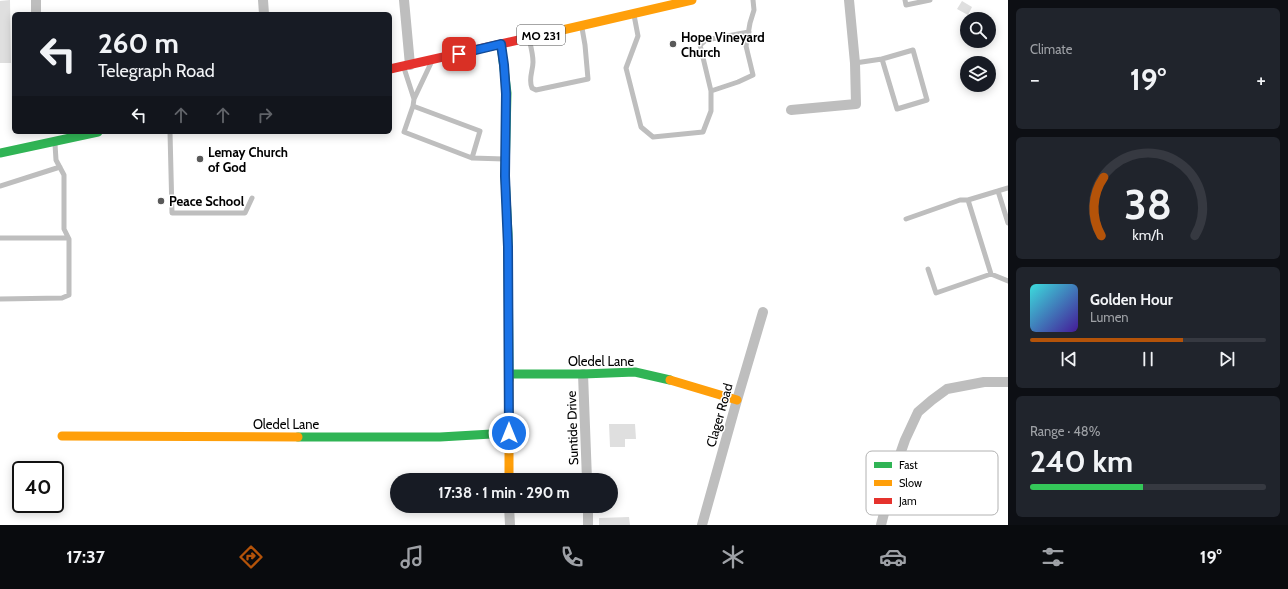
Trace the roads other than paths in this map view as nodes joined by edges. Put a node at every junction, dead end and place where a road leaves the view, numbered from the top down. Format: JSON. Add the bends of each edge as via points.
{"nodes":[{"id":1,"x":36,"y":0,"type":"edge"},
{"id":2,"x":262,"y":0,"type":"edge"},
{"id":3,"x":404,"y":0,"type":"edge"},
{"id":4,"x":692,"y":0,"type":"edge"},
{"id":5,"x":752,"y":0,"type":"edge"},
{"id":6,"x":850,"y":0,"type":"edge"},
{"id":7,"x":905,"y":0,"type":"edge"},
{"id":8,"x":930,"y":0,"type":"edge"},
{"id":9,"x":36,"y":12,"type":"edge"},
{"id":10,"x":264,"y":12,"type":"edge"},
{"id":11,"x":634,"y":14,"type":"junction"},
{"id":12,"x":581,"y":26,"type":"junction"},
{"id":13,"x":749,"y":32,"type":"junction"},
{"id":14,"x":529,"y":38,"type":"junction"},
{"id":15,"x":501,"y":44,"type":"junction"},
{"id":16,"x":882,"y":59,"type":"junction"},
{"id":17,"x":432,"y":60,"type":"junction"},
{"id":18,"x":855,"y":63,"type":"junction"},
{"id":19,"x":407,"y":66,"type":"junction"},
{"id":20,"x":392,"y":69,"type":"edge"},
{"id":21,"x":711,"y":91,"type":"junction"},
{"id":22,"x":414,"y":99,"type":"junction"},
{"id":23,"x":412,"y":106,"type":"junction"},
{"id":24,"x":791,"y":110,"type":"dead end"},
{"id":25,"x":76,"y":134,"type":"edge"},
{"id":26,"x":170,"y":134,"type":"edge"},
{"id":27,"x":54,"y":136,"type":"edge"},
{"id":28,"x":0,"y":153,"type":"edge"},
{"id":29,"x":472,"y":158,"type":"junction"},
{"id":30,"x":505,"y":159,"type":"junction"},
{"id":31,"x":60,"y":167,"type":"junction"},
{"id":32,"x":0,"y":186,"type":"edge"},
{"id":33,"x":1008,"y":188,"type":"edge"},
{"id":34,"x":998,"y":191,"type":"junction"},
{"id":35,"x":252,"y":198,"type":"dead end"},
{"id":36,"x":968,"y":200,"type":"junction"},
{"id":37,"x":906,"y":219,"type":"dead end"},
{"id":38,"x":1008,"y":223,"type":"edge"},
{"id":39,"x":0,"y":238,"type":"edge"},
{"id":40,"x":68,"y":238,"type":"junction"},
{"id":41,"x":928,"y":269,"type":"dead end"},
{"id":42,"x":991,"y":274,"type":"junction"},
{"id":43,"x":1008,"y":281,"type":"edge"},
{"id":44,"x":0,"y":298,"type":"edge"},
{"id":45,"x":763,"y":312,"type":"dead end"},
{"id":46,"x":509,"y":374,"type":"junction"},
{"id":47,"x":583,"y":374,"type":"junction"},
{"id":48,"x":1008,"y":382,"type":"edge"},
{"id":49,"x":737,"y":400,"type":"junction"},
{"id":50,"x":509,"y":433,"type":"junction"},
{"id":51,"x":62,"y":436,"type":"dead end"},
{"id":52,"x":901,"y":451,"type":"edge"},
{"id":53,"x":509,"y":473,"type":"edge"},
{"id":54,"x":587,"y":473,"type":"edge"},
{"id":55,"x":509,"y":513,"type":"edge"},
{"id":56,"x":588,"y":513,"type":"edge"},
{"id":57,"x":884,"y":515,"type":"edge"},
{"id":58,"x":510,"y":525,"type":"edge"},
{"id":59,"x":588,"y":525,"type":"edge"},
{"id":60,"x":702,"y":525,"type":"edge"},
{"id":61,"x":881,"y":525,"type":"edge"}],
"edges":[{"from":1,"to":9,"type":"street"},
{"from":2,"to":10,"type":"street"},
{"from":3,"to":19,"type":"street"},
{"from":4,"to":11,"type":"street","number":"MO 231"},
{"from":5,"to":13,"type":"lane","via":[[754,10]]},
{"from":6,"to":18,"type":"street"},
{"from":7,"to":8,"type":"lane","via":[[906,5]]},
{"from":11,"to":12,"type":"street","number":"MO 231"},
{"from":11,"to":21,"type":"lane","via":[[638,36],[626,68],[641,127],[653,137],[703,132],[710,111]]},
{"from":12,"to":14,"type":"street","number":"MO 231"},
{"from":12,"to":14,"type":"lane","via":[[588,79],[536,90],[532,88],[530,75],[533,63]]},
{"from":13,"to":21,"type":"lane","via":[[746,46],[753,76]]},
{"from":13,"to":21,"type":"lane","via":[[706,40],[700,45]]},
{"from":14,"to":15,"type":"street","number":"MO 231"},
{"from":15,"to":17,"type":"street","number":"MO 231"},
{"from":15,"to":30,"type":"street","via":[[506,94]]},
{"from":16,"to":16,"type":"lane","via":[[913,50],[927,100],[897,109]]},
{"from":16,"to":18,"type":"lane"},
{"from":17,"to":19,"type":"street","number":"MO 231"},
{"from":17,"to":22,"type":"lane"},
{"from":18,"to":24,"type":"street","via":[[856,104]]},
{"from":19,"to":20,"type":"street","number":"MO 231"},
{"from":19,"to":22,"type":"lane"},
{"from":22,"to":23,"type":"lane"},
{"from":23,"to":29,"type":"lane","via":[[404,132]]},
{"from":23,"to":29,"type":"lane","via":[[480,131]]},
{"from":25,"to":27,"type":"street"},
{"from":26,"to":35,"type":"lane","via":[[172,213],[245,213]]},
{"from":27,"to":28,"type":"street"},
{"from":27,"to":31,"type":"lane","via":[[56,160]]},
{"from":29,"to":30,"type":"lane"},
{"from":30,"to":46,"type":"street"},
{"from":31,"to":32,"type":"lane"},
{"from":31,"to":40,"type":"lane","via":[[64,175],[64,229]]},
{"from":33,"to":34,"type":"lane"},
{"from":34,"to":36,"type":"lane"},
{"from":34,"to":38,"type":"lane"},
{"from":36,"to":37,"type":"lane","via":[[960,200]]},
{"from":36,"to":42,"type":"lane"},
{"from":39,"to":40,"type":"lane"},
{"from":40,"to":44,"type":"lane","via":[[69,295],[62,298]]},
{"from":41,"to":42,"type":"lane","via":[[936,292]]},
{"from":42,"to":43,"type":"lane"},
{"from":45,"to":49,"type":"street","name":"Clager Road"},
{"from":46,"to":47,"type":"street","name":"Oledel Lane"},
{"from":46,"to":50,"type":"street"},
{"from":47,"to":49,"type":"street","name":"Oledel Lane","via":[[635,372]]},
{"from":47,"to":54,"type":"street","name":"Suntide Drive"},
{"from":48,"to":52,"type":"street","via":[[984,382],[947,389],[918,412]]},
{"from":49,"to":60,"type":"street","name":"Clager Road"},
{"from":50,"to":51,"type":"street","name":"Oledel Lane","via":[[440,437]]},
{"from":50,"to":53,"type":"street"},
{"from":55,"to":58,"type":"street"},
{"from":56,"to":59,"type":"street"},
{"from":57,"to":61,"type":"street"}]}
